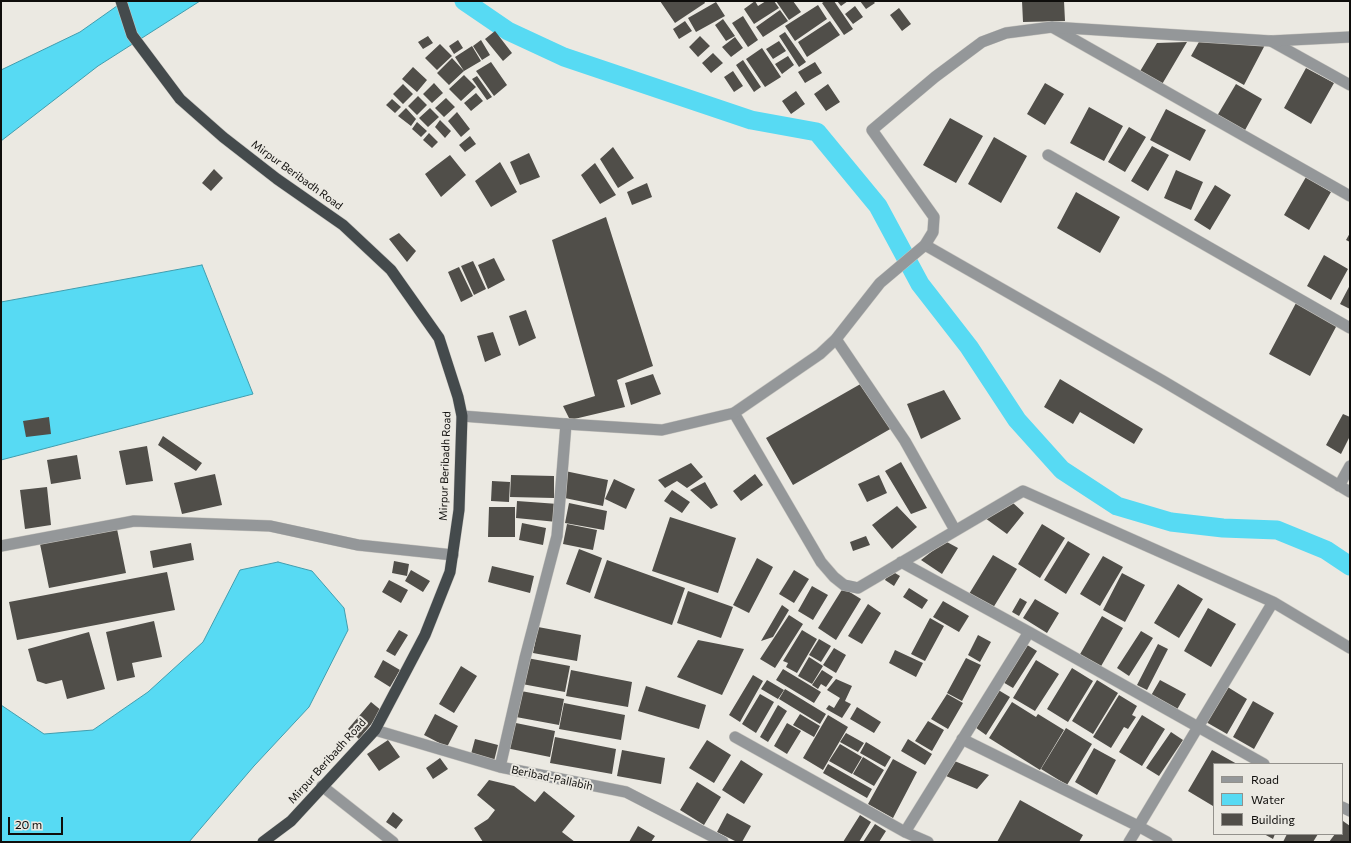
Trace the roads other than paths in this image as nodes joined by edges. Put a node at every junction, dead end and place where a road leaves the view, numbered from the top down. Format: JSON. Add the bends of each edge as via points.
{"nodes":[{"id":1,"x":121,"y":1,"type":"edge"},
{"id":2,"x":1052,"y":27,"type":"junction"},
{"id":3,"x":1350,"y":38,"type":"edge"},
{"id":4,"x":1271,"y":41,"type":"junction"},
{"id":5,"x":1350,"y":85,"type":"edge"},
{"id":6,"x":1048,"y":154,"type":"dead end"},
{"id":7,"x":1350,"y":196,"type":"edge"},
{"id":8,"x":924,"y":245,"type":"junction"},
{"id":9,"x":1350,"y":328,"type":"edge"},
{"id":10,"x":836,"y":339,"type":"junction"},
{"id":11,"x":734,"y":414,"type":"junction"},
{"id":12,"x":462,"y":416,"type":"junction"},
{"id":13,"x":566,"y":424,"type":"junction"},
{"id":14,"x":1350,"y":466,"type":"edge"},
{"id":15,"x":1339,"y":486,"type":"junction"},
{"id":16,"x":1350,"y":492,"type":"edge"},
{"id":17,"x":955,"y":530,"type":"junction"},
{"id":18,"x":1,"y":546,"type":"edge"},
{"id":19,"x":452,"y":555,"type":"junction"},
{"id":20,"x":901,"y":562,"type":"junction"},
{"id":21,"x":1273,"y":602,"type":"junction"},
{"id":22,"x":1028,"y":632,"type":"junction"},
{"id":23,"x":1350,"y":648,"type":"edge"},
{"id":24,"x":1197,"y":727,"type":"junction"},
{"id":25,"x":375,"y":730,"type":"junction"},
{"id":26,"x":735,"y":737,"type":"dead end"},
{"id":27,"x":962,"y":739,"type":"junction"},
{"id":28,"x":1262,"y":763,"type":"edge"},
{"id":29,"x":500,"y":766,"type":"junction"},
{"id":30,"x":322,"y":786,"type":"junction"},
{"id":31,"x":1138,"y":826,"type":"junction"},
{"id":32,"x":905,"y":832,"type":"junction"},
{"id":33,"x":263,"y":842,"type":"edge"},
{"id":34,"x":393,"y":842,"type":"edge"},
{"id":35,"x":723,"y":842,"type":"edge"},
{"id":36,"x":928,"y":842,"type":"edge"},
{"id":37,"x":1129,"y":842,"type":"edge"},
{"id":38,"x":1167,"y":842,"type":"edge"}],
"edges":[{"from":1,"to":12,"type":"highway","name":"Mirpur Beribadh Road","via":[[132,35],[180,99],[277,179],[343,224],[391,270],[438,338],[458,396]]},
{"from":2,"to":4,"type":"street"},
{"from":2,"to":7,"type":"street"},
{"from":2,"to":8,"type":"street","via":[[1006,33],[982,42],[934,77],[872,130],[934,217],[933,232]]},
{"from":3,"to":4,"type":"street"},
{"from":4,"to":5,"type":"street"},
{"from":6,"to":9,"type":"street"},
{"from":8,"to":10,"type":"street","via":[[880,283]]},
{"from":8,"to":15,"type":"street","via":[[1164,381]]},
{"from":10,"to":11,"type":"street","via":[[820,354]]},
{"from":10,"to":17,"type":"street","via":[[905,441]]},
{"from":11,"to":13,"type":"street","via":[[662,430]]},
{"from":11,"to":20,"type":"street","via":[[821,562],[834,577],[844,585],[858,588]]},
{"from":12,"to":13,"type":"street"},
{"from":12,"to":19,"type":"highway","name":"Mirpur Beribadh Road","via":[[459,510]]},
{"from":13,"to":29,"type":"street","via":[[557,536],[524,658]]},
{"from":14,"to":15,"type":"street"},
{"from":15,"to":16,"type":"street"},
{"from":17,"to":20,"type":"street"},
{"from":17,"to":21,"type":"street","via":[[1023,491]]},
{"from":18,"to":19,"type":"street","via":[[134,521],[270,526],[358,546]]},
{"from":19,"to":25,"type":"highway","name":"Mirpur Beribadh Road","via":[[450,572],[425,635]]},
{"from":20,"to":22,"type":"street"},
{"from":21,"to":23,"type":"street"},
{"from":21,"to":24,"type":"street"},
{"from":22,"to":24,"type":"street"},
{"from":22,"to":27,"type":"street"},
{"from":24,"to":28,"type":"street"},
{"from":24,"to":31,"type":"street"},
{"from":25,"to":29,"type":"street","name":"Beribad-Pallabih"},
{"from":25,"to":30,"type":"highway","name":"Mirpur Beribadh Road"},
{"from":26,"to":32,"type":"street"},
{"from":27,"to":31,"type":"street"},
{"from":27,"to":32,"type":"street"},
{"from":29,"to":35,"type":"street","name":"Beribad-Pallabih","via":[[626,792]]},
{"from":30,"to":33,"type":"highway","name":"Mirpur Beribadh Road","via":[[291,821]]},
{"from":30,"to":34,"type":"street"},
{"from":31,"to":37,"type":"street"},
{"from":31,"to":38,"type":"street"},
{"from":32,"to":36,"type":"street"}]}
